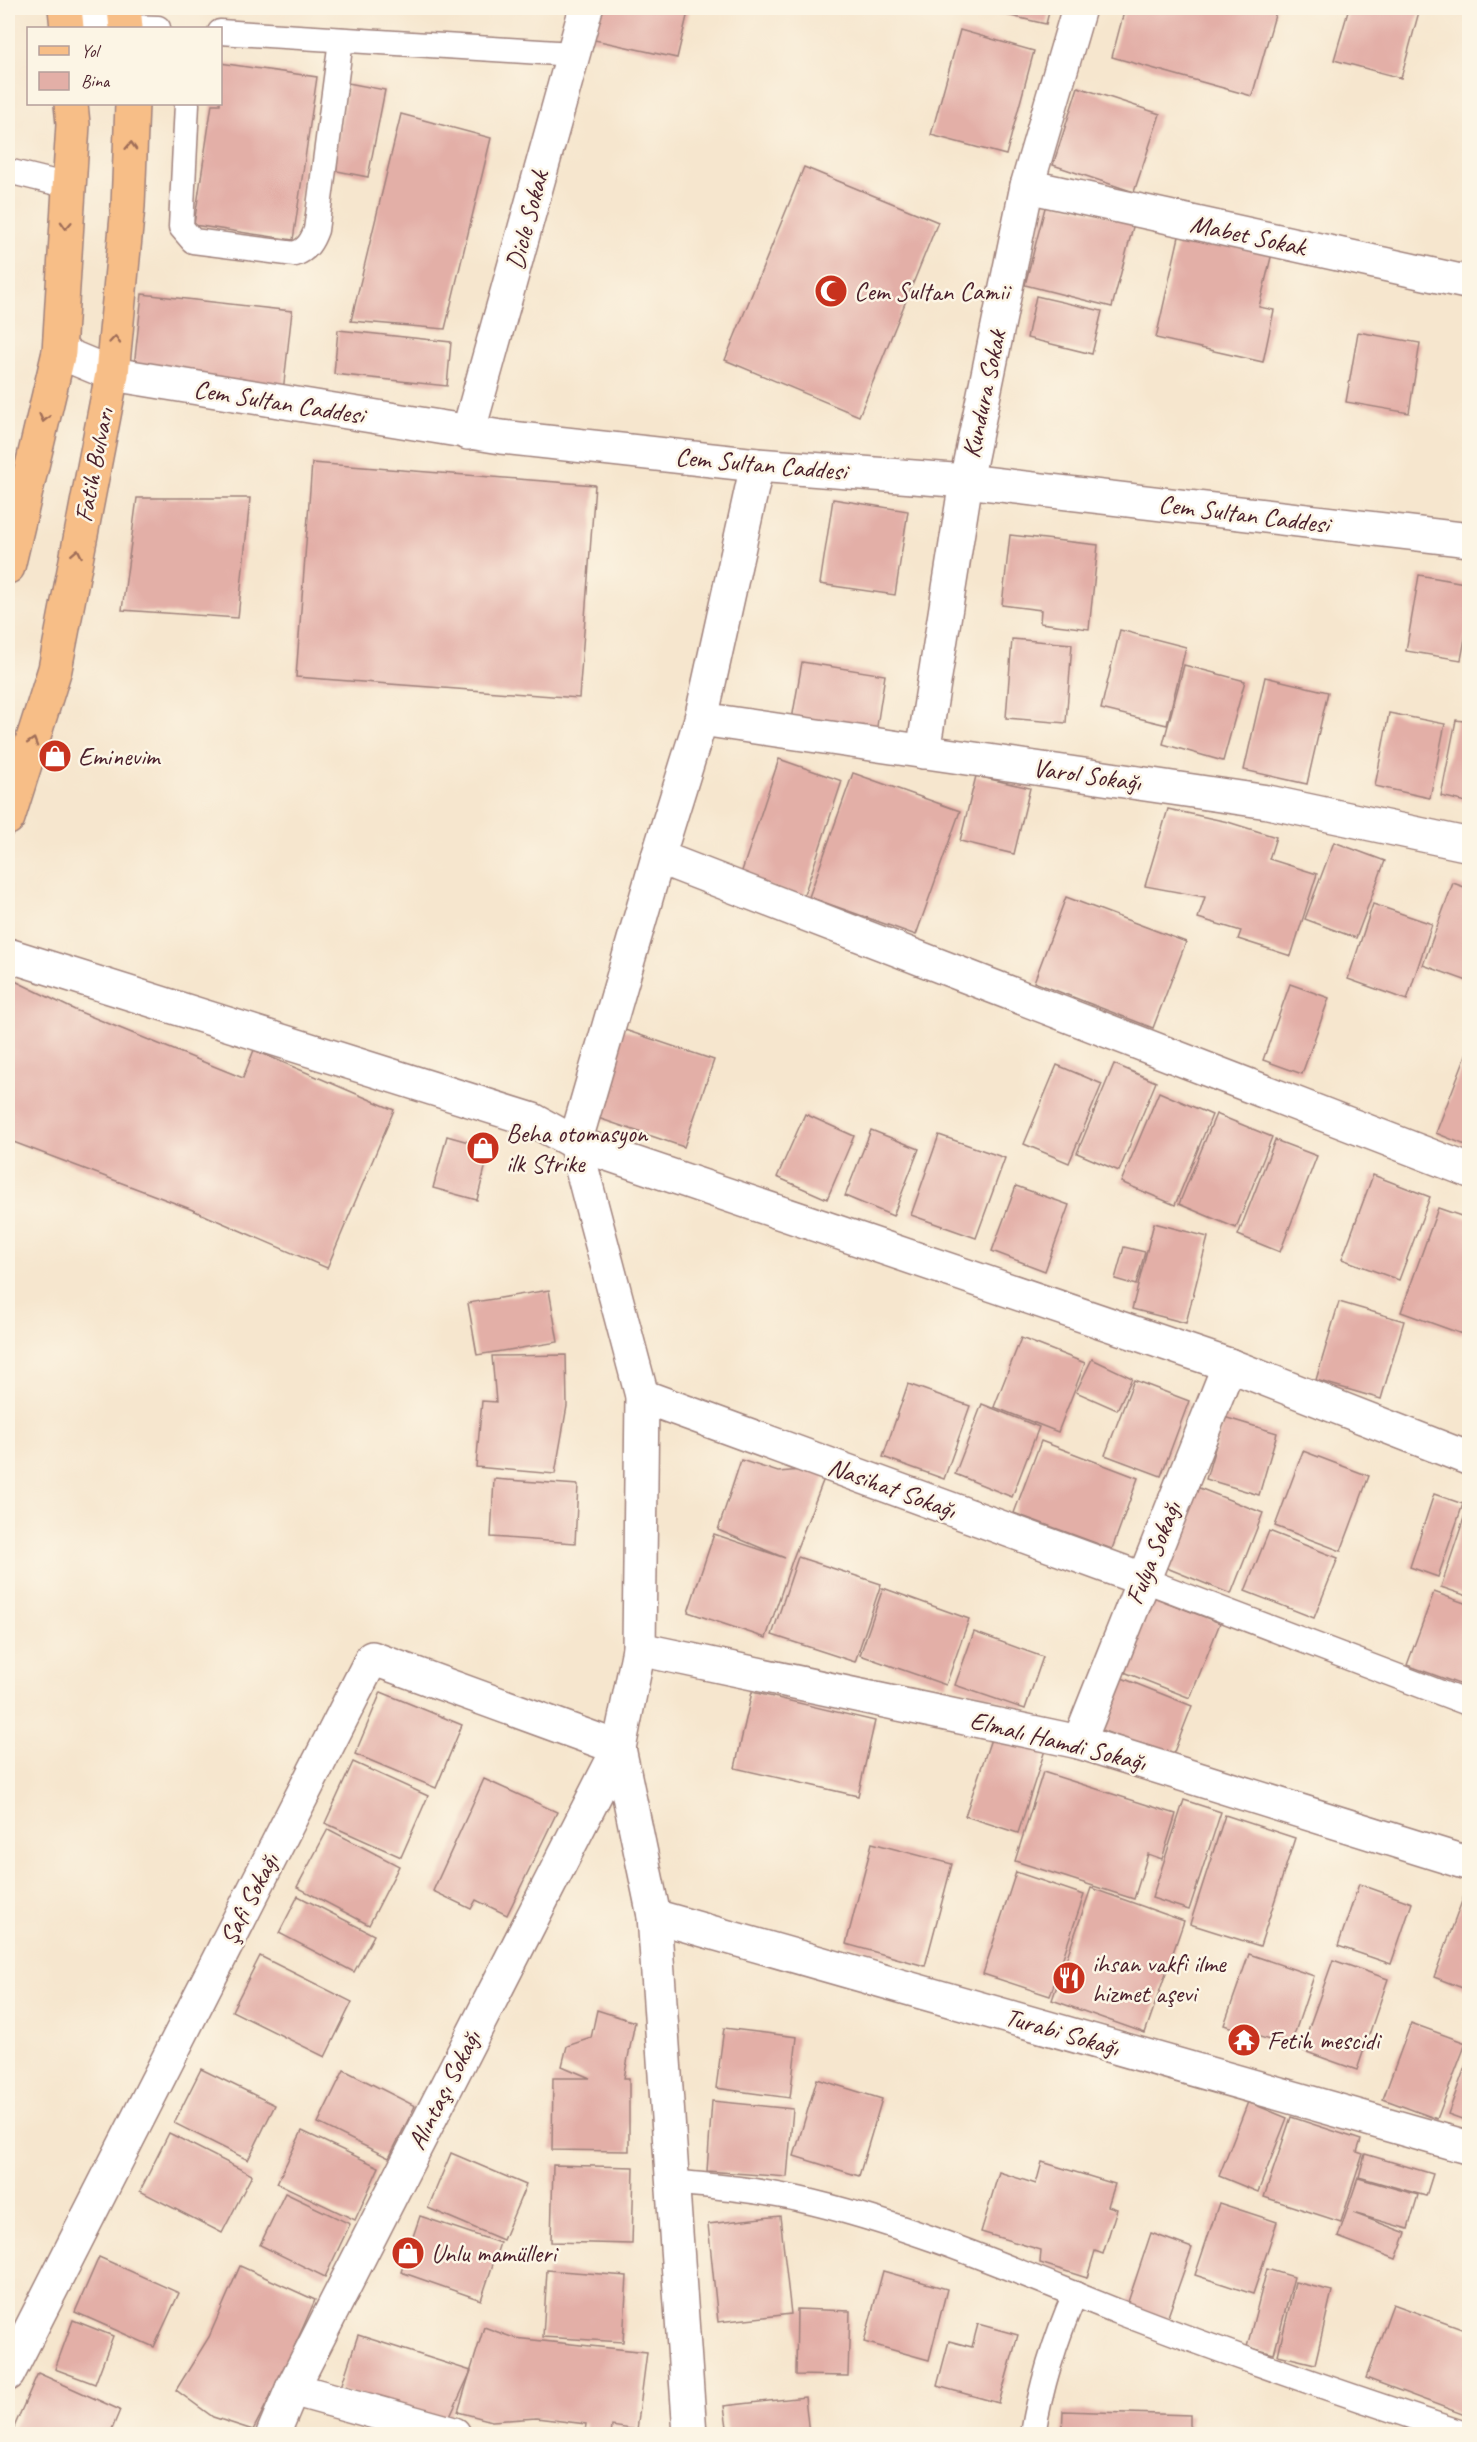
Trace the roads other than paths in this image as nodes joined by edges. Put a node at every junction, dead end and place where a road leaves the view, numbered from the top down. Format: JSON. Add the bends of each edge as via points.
{"nodes":[{"id":1,"x":586,"y":8,"type":"edge"},
{"id":2,"x":1079,"y":8,"type":"edge"},
{"id":3,"x":66,"y":20,"type":"edge"},
{"id":4,"x":125,"y":21,"type":"edge"},
{"id":5,"x":153,"y":27,"type":"edge"},
{"id":6,"x":222,"y":32,"type":"edge"},
{"id":7,"x":341,"y":40,"type":"junction"},
{"id":8,"x":573,"y":54,"type":"junction"},
{"id":9,"x":71,"y":105,"type":"edge"},
{"id":10,"x":132,"y":105,"type":"edge"},
{"id":11,"x":187,"y":105,"type":"edge"},
{"id":12,"x":8,"y":171,"type":"edge"},
{"id":13,"x":69,"y":186,"type":"junction"},
{"id":14,"x":1027,"y":186,"type":"junction"},
{"id":15,"x":1470,"y":283,"type":"edge"},
{"id":16,"x":59,"y":352,"type":"junction"},
{"id":17,"x":111,"y":374,"type":"junction"},
{"id":18,"x":468,"y":433,"type":"junction"},
{"id":19,"x":757,"y":465,"type":"junction"},
{"id":20,"x":966,"y":481,"type":"junction"},
{"id":21,"x":17,"y":486,"type":"edge"},
{"id":22,"x":1470,"y":540,"type":"edge"},
{"id":23,"x":8,"y":567,"type":"edge"},
{"id":24,"x":701,"y":718,"type":"junction"},
{"id":25,"x":923,"y":752,"type":"junction"},
{"id":26,"x":8,"y":818,"type":"edge"},
{"id":27,"x":1470,"y":845,"type":"edge"},
{"id":28,"x":658,"y":857,"type":"junction"},
{"id":29,"x":8,"y":955,"type":"edge"},
{"id":30,"x":575,"y":1143,"type":"junction"},
{"id":31,"x":1470,"y":1171,"type":"edge"},
{"id":32,"x":1229,"y":1365,"type":"junction"},
{"id":33,"x":642,"y":1396,"type":"junction"},
{"id":34,"x":1470,"y":1460,"type":"edge"},
{"id":35,"x":1142,"y":1579,"type":"junction"},
{"id":36,"x":639,"y":1649,"type":"junction"},
{"id":37,"x":1470,"y":1704,"type":"edge"},
{"id":38,"x":1079,"y":1742,"type":"junction"},
{"id":39,"x":619,"y":1748,"type":"junction"},
{"id":40,"x":1470,"y":1864,"type":"edge"},
{"id":41,"x":654,"y":1916,"type":"junction"},
{"id":42,"x":1470,"y":2148,"type":"edge"},
{"id":43,"x":672,"y":2182,"type":"junction"},
{"id":44,"x":1075,"y":2294,"type":"junction"},
{"id":45,"x":8,"y":2374,"type":"edge"},
{"id":46,"x":292,"y":2390,"type":"junction"},
{"id":47,"x":273,"y":2434,"type":"edge"},
{"id":48,"x":454,"y":2434,"type":"edge"},
{"id":49,"x":690,"y":2434,"type":"edge"},
{"id":50,"x":1033,"y":2434,"type":"edge"},
{"id":51,"x":1465,"y":2434,"type":"edge"}],
"edges":[{"from":1,"to":8,"type":"street","name":"Dicle Sokak"},
{"from":2,"to":14,"type":"street","name":"Kundura Sokak"},
{"from":3,"to":4,"type":"lane"},
{"from":4,"to":5,"type":"lane"},
{"from":6,"to":7,"type":"lane"},
{"from":7,"to":8,"type":"lane"},
{"from":7,"to":11,"type":"lane","via":[[315,230],[311,242],[301,252],[193,242],[186,234],[181,227]]},
{"from":8,"to":18,"type":"street","name":"Dicle Sokak"},
{"from":9,"to":13,"type":"main road"},
{"from":17,"to":10,"type":"main road","name":"Fatih Bulvarı","one_way":true,"via":[[128,206]]},
{"from":12,"to":13,"type":"lane"},
{"from":13,"to":16,"type":"main road","one_way":true},
{"from":14,"to":15,"type":"street","name":"Mabet Sokak"},
{"from":14,"to":20,"type":"street","name":"Kundura Sokak"},
{"from":16,"to":17,"type":"street","name":"Cem Sultan Caddesi"},
{"from":16,"to":21,"type":"main road","one_way":true},
{"from":17,"to":18,"type":"street","name":"Cem Sultan Caddesi"},
{"from":26,"to":17,"type":"main road","name":"Fatih Bulvarı","one_way":true,"via":[[55,669]]},
{"from":18,"to":19,"type":"street","name":"Cem Sultan Caddesi"},
{"from":19,"to":20,"type":"street","name":"Cem Sultan Caddesi"},
{"from":19,"to":24,"type":"street"},
{"from":20,"to":22,"type":"street","name":"Cem Sultan Caddesi"},
{"from":20,"to":25,"type":"street","name":"Kundura Sokak"},
{"from":21,"to":23,"type":"main road"},
{"from":24,"to":25,"type":"street","name":"Varol Sokağı"},
{"from":24,"to":28,"type":"street"},
{"from":25,"to":27,"type":"street","name":"Varol Sokağı","via":[[1268,802]]},
{"from":28,"to":30,"type":"street"},
{"from":28,"to":31,"type":"street"},
{"from":29,"to":30,"type":"street","via":[[533,1120]]},
{"from":30,"to":32,"type":"street"},
{"from":30,"to":33,"type":"street"},
{"from":32,"to":34,"type":"street"},
{"from":32,"to":35,"type":"street","name":"Fulya Sokağı"},
{"from":33,"to":35,"type":"street","name":"Nasihat Sokağı"},
{"from":33,"to":36,"type":"street"},
{"from":35,"to":37,"type":"lane"},
{"from":35,"to":38,"type":"street","name":"Fulya Sokağı"},
{"from":36,"to":38,"type":"street","name":"Elmalı Hamdi Sokağı"},
{"from":36,"to":39,"type":"street"},
{"from":38,"to":40,"type":"street","name":"Elmalı Hamdi Sokağı"},
{"from":39,"to":41,"type":"street"},
{"from":39,"to":45,"type":"street","name":"Şafi Sokağı","via":[[372,1658]]},
{"from":39,"to":46,"type":"street","name":"Alıntaşı Sokağı"},
{"from":41,"to":42,"type":"street","name":"Turabi Sokağı"},
{"from":41,"to":43,"type":"street"},
{"from":43,"to":44,"type":"lane","via":[[797,2199],[866,2217]]},
{"from":43,"to":49,"type":"street"},
{"from":44,"to":50,"type":"lane","via":[[1045,2374]]},
{"from":44,"to":51,"type":"lane","via":[[1217,2349]]},
{"from":46,"to":47,"type":"street","name":"Alıntaşı Sokağı"},
{"from":46,"to":48,"type":"street"}]}
